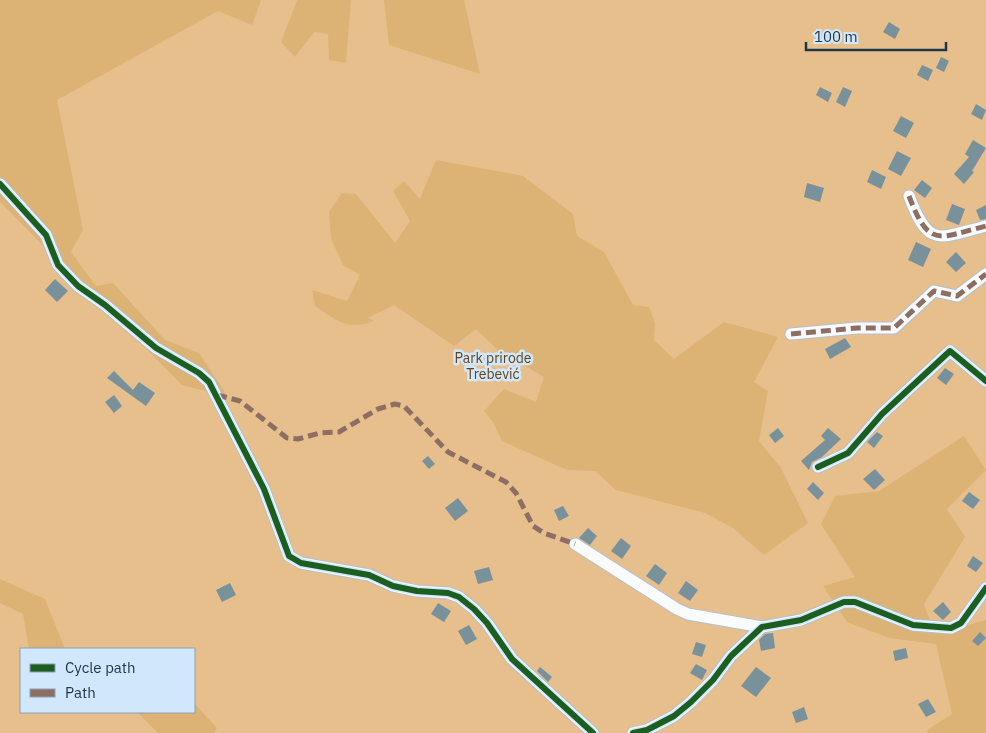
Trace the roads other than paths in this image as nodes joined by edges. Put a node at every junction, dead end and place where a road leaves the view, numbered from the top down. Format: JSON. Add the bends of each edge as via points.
{"nodes":[{"id":1,"x":0,"y":184,"type":"edge"},
{"id":2,"x":910,"y":196,"type":"dead end"},
{"id":3,"x":986,"y":226,"type":"edge"},
{"id":4,"x":986,"y":274,"type":"edge"},
{"id":5,"x":792,"y":334,"type":"dead end"},
{"id":6,"x":986,"y":381,"type":"edge"},
{"id":7,"x":818,"y":467,"type":"dead end"},
{"id":8,"x":575,"y":544,"type":"dead end"},
{"id":9,"x":986,"y":588,"type":"edge"},
{"id":10,"x":762,"y":627,"type":"junction"},
{"id":11,"x":593,"y":733,"type":"edge"},
{"id":12,"x":632,"y":733,"type":"edge"}],
"edges":[{"from":1,"to":11,"type":"street","via":[[46,235],[58,265],[78,286],[156,348],[199,372],[209,382],[264,489],[289,556],[302,563],[369,575],[393,586],[459,597],[487,623],[512,659]]},
{"from":2,"to":3,"type":"street","via":[[919,220],[936,236],[948,237]]},
{"from":4,"to":5,"type":"street","via":[[957,296],[934,291],[894,328]]},
{"from":6,"to":7,"type":"street","via":[[950,351],[882,414],[848,453]]},
{"from":8,"to":10,"type":"street","via":[[688,614]]},
{"from":9,"to":10,"type":"street","via":[[961,624],[951,628],[913,625],[855,602],[844,602],[800,620]]},
{"from":10,"to":12,"type":"street","via":[[731,656],[714,680],[674,716],[647,730]]}]}
